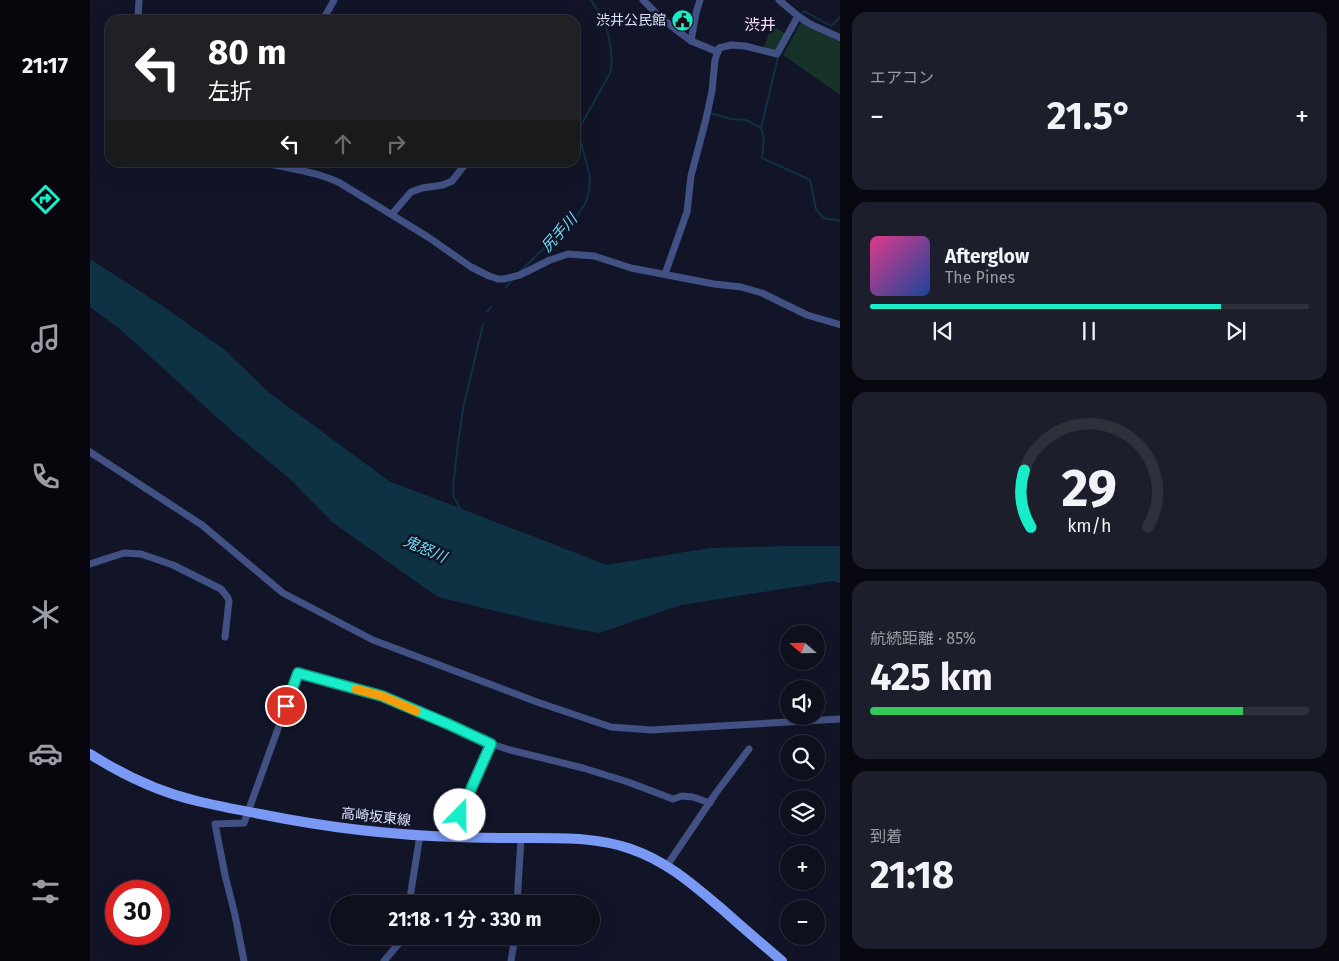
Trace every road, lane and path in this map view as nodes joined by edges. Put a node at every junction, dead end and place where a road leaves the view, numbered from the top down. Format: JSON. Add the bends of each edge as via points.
{"nodes":[{"id":1,"x":139,"y":0,"type":"edge"},
{"id":2,"x":334,"y":0,"type":"edge"},
{"id":3,"x":643,"y":0,"type":"edge"},
{"id":4,"x":700,"y":0,"type":"edge"},
{"id":5,"x":778,"y":0,"type":"edge"},
{"id":6,"x":138,"y":15,"type":"edge"},
{"id":7,"x":326,"y":15,"type":"edge"},
{"id":8,"x":798,"y":16,"type":"junction"},
{"id":9,"x":840,"y":38,"type":"edge"},
{"id":10,"x":691,"y":41,"type":"junction"},
{"id":11,"x":718,"y":52,"type":"junction"},
{"id":12,"x":288,"y":167,"type":"edge"},
{"id":13,"x":463,"y":167,"type":"edge"},
{"id":14,"x":392,"y":214,"type":"junction"},
{"id":15,"x":665,"y":274,"type":"junction"},
{"id":16,"x":840,"y":325,"type":"edge"},
{"id":17,"x":90,"y":452,"type":"edge"},
{"id":18,"x":90,"y":564,"type":"edge"},
{"id":19,"x":226,"y":637,"type":"dead end"},
{"id":20,"x":840,"y":720,"type":"edge"},
{"id":21,"x":491,"y":744,"type":"junction"},
{"id":22,"x":749,"y":749,"type":"dead end"},
{"id":23,"x":90,"y":754,"type":"edge"},
{"id":24,"x":710,"y":803,"type":"junction"},
{"id":25,"x":248,"y":812,"type":"junction"},
{"id":26,"x":420,"y":835,"type":"junction"},
{"id":27,"x":455,"y":837,"type":"junction"},
{"id":28,"x":521,"y":838,"type":"junction"},
{"id":29,"x":668,"y":866,"type":"junction"},
{"id":30,"x":410,"y":895,"type":"edge"},
{"id":31,"x":518,"y":895,"type":"edge"},
{"id":32,"x":398,"y":945,"type":"edge"},
{"id":33,"x":514,"y":945,"type":"edge"},
{"id":34,"x":244,"y":961,"type":"edge"},
{"id":35,"x":384,"y":961,"type":"edge"},
{"id":36,"x":511,"y":961,"type":"edge"},
{"id":37,"x":782,"y":961,"type":"edge"}],
"edges":[{"from":1,"to":6,"type":"street"},
{"from":2,"to":7,"type":"street"},
{"from":3,"to":10,"type":"street"},
{"from":4,"to":10,"type":"street"},
{"from":5,"to":8,"type":"street"},
{"from":8,"to":9,"type":"street"},
{"from":8,"to":11,"type":"street","via":[[777,54],[731,45],[719,48]]},
{"from":10,"to":11,"type":"street"},
{"from":11,"to":15,"type":"street","via":[[691,176],[687,212]]},
{"from":12,"to":14,"type":"street","via":[[327,177]]},
{"from":13,"to":14,"type":"street","via":[[452,181],[411,192]]},
{"from":14,"to":15,"type":"street","via":[[480,272],[498,279],[520,275],[568,254],[594,256],[631,268]]},
{"from":15,"to":16,"type":"street","via":[[762,293],[807,315]]},
{"from":17,"to":20,"type":"street","via":[[202,525],[283,593],[372,640],[537,702],[611,727],[651,730]]},
{"from":18,"to":19,"type":"street","via":[[124,553],[141,554],[173,565],[221,589],[229,601]]},
{"from":21,"to":24,"type":"street","via":[[583,768],[673,799],[693,797]]},
{"from":21,"to":25,"type":"street","via":[[382,696],[298,673]]},
{"from":21,"to":27,"type":"street","via":[[460,815]]},
{"from":22,"to":24,"type":"street"},
{"from":23,"to":25,"type":"main road","name":"高崎坂東線","via":[[116,770],[160,789],[196,801]]},
{"from":24,"to":29,"type":"street"},
{"from":25,"to":26,"type":"main road","name":"高崎坂東線","via":[[331,826]]},
{"from":25,"to":34,"type":"street","via":[[244,823],[215,824]]},
{"from":26,"to":27,"type":"main road","name":"高崎坂東線"},
{"from":26,"to":30,"type":"street"},
{"from":27,"to":28,"type":"main road","name":"高崎坂東線"},
{"from":28,"to":29,"type":"main road","name":"高崎坂東線","via":[[603,842],[631,849]]},
{"from":28,"to":31,"type":"street"},
{"from":29,"to":37,"type":"main road","name":"高崎坂東線"},
{"from":32,"to":35,"type":"street"},
{"from":33,"to":36,"type":"street"}]}
